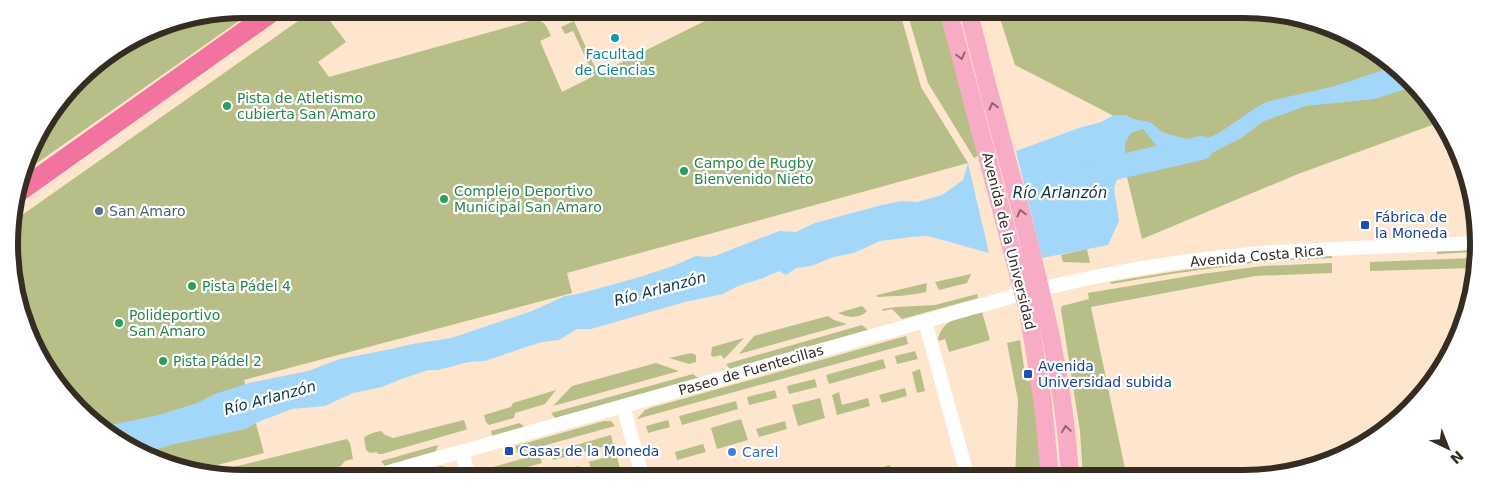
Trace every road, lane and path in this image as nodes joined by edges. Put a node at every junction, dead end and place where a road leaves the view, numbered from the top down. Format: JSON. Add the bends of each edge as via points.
{"nodes":[{"id":1,"x":263,"y":18,"type":"edge"},
{"id":2,"x":950,"y":18,"type":"edge"},
{"id":3,"x":970,"y":18,"type":"edge"},
{"id":4,"x":24,"y":188,"type":"edge"},
{"id":5,"x":1470,"y":243,"type":"edge"},
{"id":6,"x":1032,"y":291,"type":"junction"},
{"id":7,"x":926,"y":321,"type":"junction"},
{"id":8,"x":623,"y":406,"type":"junction"},
{"id":9,"x":462,"y":451,"type":"junction"},
{"id":10,"x":396,"y":470,"type":"edge"},
{"id":11,"x":467,"y":470,"type":"edge"},
{"id":12,"x":641,"y":470,"type":"edge"},
{"id":13,"x":966,"y":470,"type":"edge"},
{"id":14,"x":1049,"y":470,"type":"edge"},
{"id":15,"x":1069,"y":470,"type":"edge"}],
"edges":[{"from":1,"to":4,"type":"highway"},
{"from":2,"to":6,"type":"main road","name":"Avenida de la Universidad","one_way":true,"via":[[1016,264]]},
{"from":6,"to":3,"type":"main road","name":"Avenida de la Universidad","one_way":true,"via":[[1034,260]]},
{"from":5,"to":6,"type":"street","name":"Avenida Costa Rica","via":[[1225,257],[1106,275]]},
{"from":6,"to":7,"type":"street","name":"Paseo de Fuentecillas"},
{"from":6,"to":14,"type":"main road","name":"Avenida de la Universidad","via":[[1028,311],[1039,373]]},
{"from":15,"to":6,"type":"main road","name":"Avenida de la Universidad","one_way":true,"via":[[1058,378]]},
{"from":7,"to":8,"type":"street","name":"Paseo de Fuentecillas"},
{"from":7,"to":13,"type":"street"},
{"from":8,"to":9,"type":"street","name":"Paseo de Fuentecillas"},
{"from":8,"to":12,"type":"street"},
{"from":9,"to":10,"type":"street","name":"Paseo de Fuentecillas"},
{"from":9,"to":11,"type":"street"}]}
